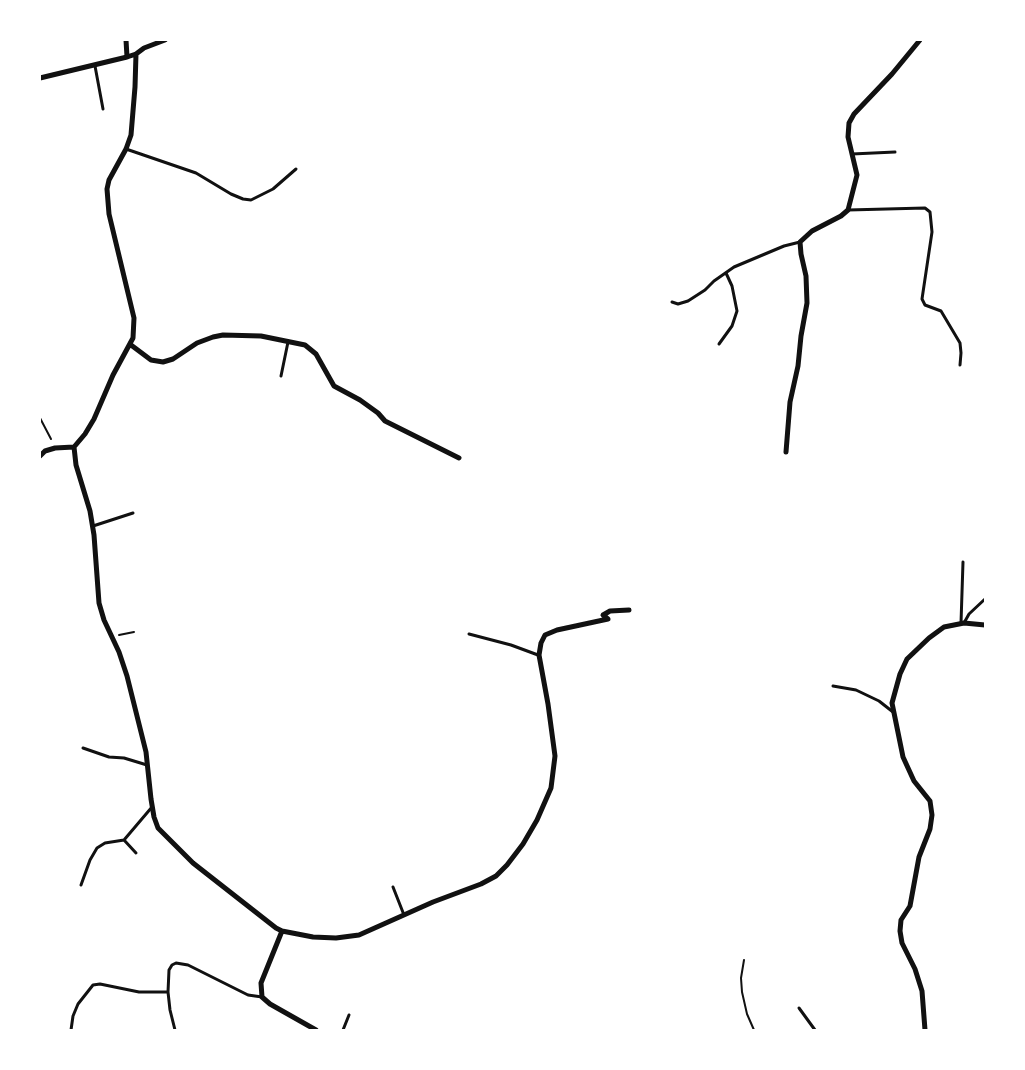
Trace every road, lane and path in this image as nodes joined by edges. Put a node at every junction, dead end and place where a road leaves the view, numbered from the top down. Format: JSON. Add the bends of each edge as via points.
{"nodes":[{"id":1,"x":126,"y":40,"type":"edge"},
{"id":2,"x":166,"y":40,"type":"edge"},
{"id":3,"x":920,"y":40,"type":"edge"},
{"id":4,"x":136,"y":54,"type":"junction"},
{"id":5,"x":127,"y":57,"type":"junction"},
{"id":6,"x":96,"y":66,"type":"junction"},
{"id":7,"x":40,"y":78,"type":"edge"},
{"id":8,"x":104,"y":109,"type":"dead end"},
{"id":9,"x":126,"y":149,"type":"junction"},
{"id":10,"x":895,"y":152,"type":"dead end"},
{"id":11,"x":852,"y":154,"type":"junction"},
{"id":12,"x":296,"y":169,"type":"dead end"},
{"id":13,"x":848,"y":210,"type":"junction"},
{"id":14,"x":800,"y":242,"type":"junction"},
{"id":15,"x":726,"y":273,"type":"junction"},
{"id":16,"x":672,"y":302,"type":"dead end"},
{"id":17,"x":289,"y":342,"type":"junction"},
{"id":18,"x":719,"y":344,"type":"dead end"},
{"id":19,"x":131,"y":345,"type":"junction"},
{"id":20,"x":960,"y":365,"type":"dead end"},
{"id":21,"x":281,"y":376,"type":"dead end"},
{"id":22,"x":40,"y":418,"type":"edge"},
{"id":23,"x":74,"y":447,"type":"junction"},
{"id":24,"x":55,"y":448,"type":"junction"},
{"id":25,"x":786,"y":452,"type":"dead end"},
{"id":26,"x":40,"y":456,"type":"edge"},
{"id":27,"x":459,"y":458,"type":"dead end"},
{"id":28,"x":133,"y":513,"type":"dead end"},
{"id":29,"x":92,"y":526,"type":"junction"},
{"id":30,"x":963,"y":562,"type":"dead end"},
{"id":31,"x":985,"y":599,"type":"edge"},
{"id":32,"x":629,"y":610,"type":"dead end"},
{"id":33,"x":963,"y":624,"type":"junction"},
{"id":34,"x":985,"y":625,"type":"edge"},
{"id":35,"x":134,"y":632,"type":"dead end"},
{"id":36,"x":469,"y":634,"type":"dead end"},
{"id":37,"x":112,"y":636,"type":"junction"},
{"id":38,"x":539,"y":655,"type":"junction"},
{"id":39,"x":832,"y":686,"type":"dead end"},
{"id":40,"x":893,"y":713,"type":"junction"},
{"id":41,"x":83,"y":748,"type":"dead end"},
{"id":42,"x":147,"y":766,"type":"junction"},
{"id":43,"x":152,"y":807,"type":"junction"},
{"id":44,"x":124,"y":840,"type":"junction"},
{"id":45,"x":136,"y":853,"type":"dead end"},
{"id":46,"x":81,"y":885,"type":"dead end"},
{"id":47,"x":393,"y":887,"type":"dead end"},
{"id":48,"x":404,"y":914,"type":"junction"},
{"id":49,"x":282,"y":931,"type":"junction"},
{"id":50,"x":744,"y":960,"type":"dead end"},
{"id":51,"x":168,"y":992,"type":"junction"},
{"id":52,"x":262,"y":997,"type":"junction"},
{"id":53,"x":799,"y":1008,"type":"dead end"},
{"id":54,"x":349,"y":1015,"type":"dead end"},
{"id":55,"x":71,"y":1030,"type":"edge"},
{"id":56,"x":175,"y":1030,"type":"edge"},
{"id":57,"x":316,"y":1030,"type":"edge"},
{"id":58,"x":343,"y":1030,"type":"edge"},
{"id":59,"x":754,"y":1030,"type":"edge"},
{"id":60,"x":815,"y":1030,"type":"edge"},
{"id":61,"x":925,"y":1030,"type":"edge"}],
"edges":[{"from":1,"to":5,"type":"street"},
{"from":2,"to":4,"type":"street"},
{"from":3,"to":11,"type":"street","via":[[851,118],[848,129]]},
{"from":4,"to":5,"type":"street"},
{"from":4,"to":9,"type":"street","via":[[131,135]]},
{"from":5,"to":6,"type":"street"},
{"from":6,"to":7,"type":"street"},
{"from":6,"to":8,"type":"lane"},
{"from":9,"to":12,"type":"lane","via":[[196,173],[230,194],[251,200],[273,189]]},
{"from":9,"to":19,"type":"street","via":[[109,180],[107,198],[134,318]]},
{"from":10,"to":11,"type":"lane"},
{"from":11,"to":13,"type":"street","via":[[857,176]]},
{"from":13,"to":14,"type":"street"},
{"from":13,"to":20,"type":"lane","via":[[925,208],[930,212],[932,232],[922,299],[925,305],[941,312],[960,343]]},
{"from":14,"to":15,"type":"lane","via":[[746,261]]},
{"from":14,"to":25,"type":"street","via":[[807,303],[790,402]]},
{"from":15,"to":16,"type":"lane","via":[[688,301]]},
{"from":15,"to":18,"type":"lane","via":[[737,310],[732,326]]},
{"from":17,"to":19,"type":"street","via":[[261,336],[223,335],[197,343],[163,362],[151,360]]},
{"from":17,"to":21,"type":"lane"},
{"from":17,"to":27,"type":"street","via":[[305,345],[316,354],[334,386],[378,412],[385,421]]},
{"from":19,"to":23,"type":"street","via":[[113,375],[94,419]]},
{"from":22,"to":24,"type":"path"},
{"from":23,"to":24,"type":"street"},
{"from":23,"to":29,"type":"street"},
{"from":24,"to":26,"type":"street"},
{"from":28,"to":29,"type":"lane"},
{"from":29,"to":37,"type":"street","via":[[99,603]]},
{"from":30,"to":33,"type":"lane"},
{"from":31,"to":33,"type":"lane"},
{"from":32,"to":38,"type":"street","via":[[610,611],[603,615],[608,618],[545,635]]},
{"from":33,"to":34,"type":"street"},
{"from":33,"to":40,"type":"street","via":[[944,628],[907,659],[894,692]]},
{"from":35,"to":37,"type":"path"},
{"from":36,"to":38,"type":"lane"},
{"from":37,"to":42,"type":"street","via":[[127,676]]},
{"from":38,"to":48,"type":"street","via":[[555,756],[551,788],[537,820],[523,844],[496,876]]},
{"from":39,"to":40,"type":"lane","via":[[856,690],[879,701]]},
{"from":40,"to":61,"type":"street","via":[[903,756],[914,781],[930,801],[932,815],[919,857],[910,906],[901,920],[900,931],[922,990]]},
{"from":41,"to":42,"type":"lane"},
{"from":42,"to":43,"type":"street"},
{"from":43,"to":44,"type":"lane"},
{"from":43,"to":49,"type":"street","via":[[158,828],[193,863]]},
{"from":44,"to":45,"type":"lane"},
{"from":44,"to":46,"type":"lane","via":[[105,843],[97,848]]},
{"from":47,"to":48,"type":"lane"},
{"from":48,"to":49,"type":"street","via":[[359,935],[313,937]]},
{"from":49,"to":52,"type":"street","via":[[261,983]]},
{"from":50,"to":59,"type":"path","via":[[742,992]]},
{"from":51,"to":52,"type":"lane","via":[[169,970],[172,965],[182,963],[248,995]]},
{"from":51,"to":55,"type":"lane","via":[[139,992],[94,985],[78,1004]]},
{"from":51,"to":56,"type":"lane"},
{"from":52,"to":57,"type":"street"},
{"from":53,"to":60,"type":"lane"},
{"from":54,"to":58,"type":"lane"}]}
